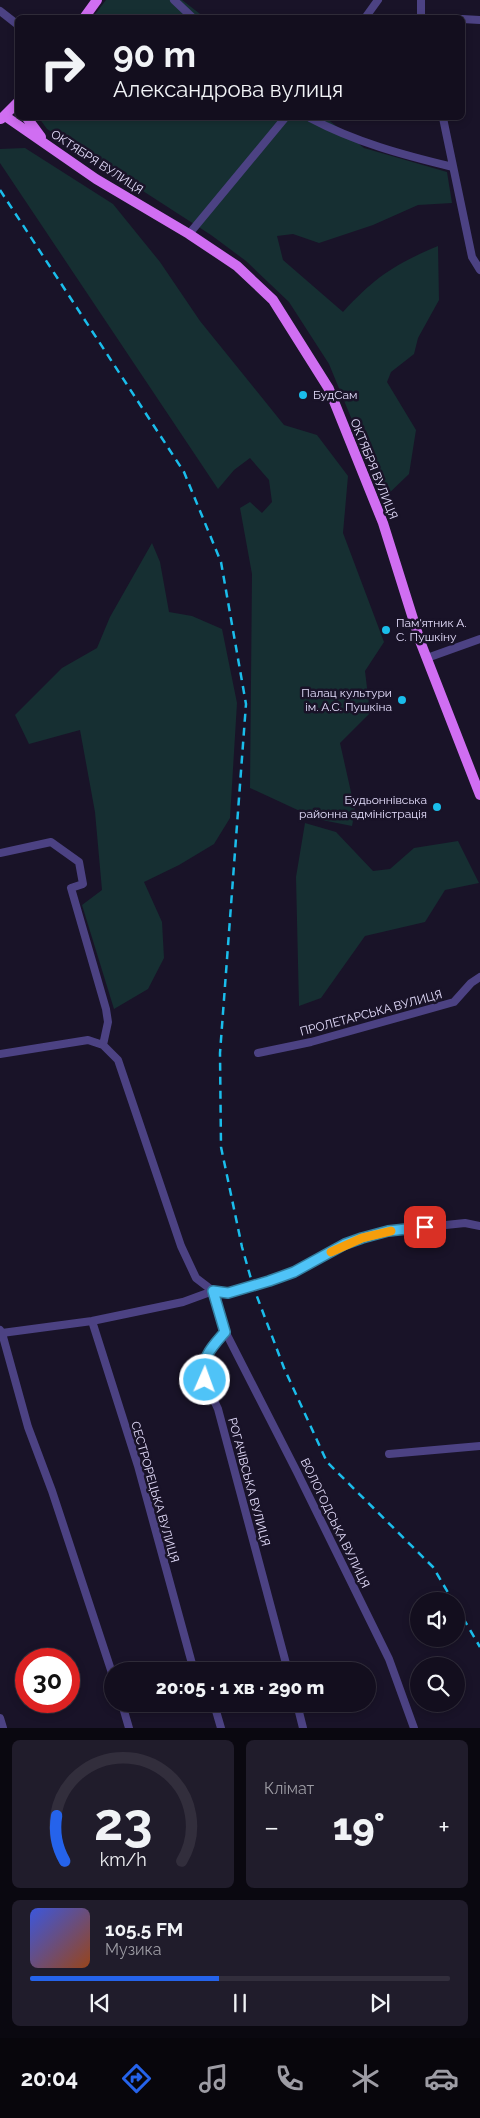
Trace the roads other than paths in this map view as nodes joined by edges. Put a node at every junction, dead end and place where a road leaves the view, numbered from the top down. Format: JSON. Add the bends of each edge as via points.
{"nodes":[{"id":1,"x":97,"y":0,"type":"edge"},
{"id":2,"x":174,"y":0,"type":"edge"},
{"id":3,"x":421,"y":0,"type":"edge"},
{"id":4,"x":376,"y":1,"type":"edge"},
{"id":5,"x":0,"y":11,"type":"edge"},
{"id":6,"x":86,"y":15,"type":"edge"},
{"id":7,"x":190,"y":15,"type":"edge"},
{"id":8,"x":367,"y":15,"type":"edge"},
{"id":9,"x":421,"y":15,"type":"edge"},
{"id":10,"x":465,"y":19,"type":"edge"},
{"id":11,"x":480,"y":20,"type":"edge"},
{"id":12,"x":15,"y":23,"type":"edge"},
{"id":13,"x":15,"y":105,"type":"edge"},
{"id":14,"x":3,"y":118,"type":"edge"},
{"id":15,"x":28,"y":120,"type":"edge"},
{"id":16,"x":283,"y":120,"type":"edge"},
{"id":17,"x":314,"y":120,"type":"edge"},
{"id":18,"x":443,"y":120,"type":"edge"},
{"id":19,"x":52,"y":148,"type":"junction"},
{"id":20,"x":453,"y":167,"type":"junction"},
{"id":21,"x":189,"y":234,"type":"junction"},
{"id":22,"x":476,"y":255,"type":"edge"},
{"id":23,"x":480,"y":270,"type":"edge"},
{"id":24,"x":480,"y":638,"type":"edge"},
{"id":25,"x":427,"y":658,"type":"junction"},
{"id":26,"x":480,"y":795,"type":"edge"},
{"id":27,"x":0,"y":853,"type":"edge"},
{"id":28,"x":480,"y":977,"type":"edge"},
{"id":29,"x":103,"y":1045,"type":"junction"},
{"id":30,"x":258,"y":1053,"type":"dead end"},
{"id":31,"x":0,"y":1054,"type":"edge"},
{"id":32,"x":480,"y":1226,"type":"edge"},
{"id":33,"x":213,"y":1291,"type":"junction"},
{"id":34,"x":92,"y":1321,"type":"junction"},
{"id":35,"x":1,"y":1332,"type":"edge"},
{"id":36,"x":225,"y":1332,"type":"junction"},
{"id":37,"x":480,"y":1446,"type":"edge"},
{"id":38,"x":389,"y":1454,"type":"dead end"},
{"id":39,"x":108,"y":1662,"type":"edge"},
{"id":40,"x":192,"y":1662,"type":"edge"},
{"id":41,"x":286,"y":1662,"type":"edge"},
{"id":42,"x":124,"y":1712,"type":"edge"},
{"id":43,"x":216,"y":1712,"type":"edge"},
{"id":44,"x":299,"y":1712,"type":"edge"},
{"id":45,"x":0,"y":1718,"type":"edge"},
{"id":46,"x":3,"y":1728,"type":"edge"},
{"id":47,"x":129,"y":1728,"type":"edge"},
{"id":48,"x":220,"y":1728,"type":"edge"},
{"id":49,"x":303,"y":1728,"type":"edge"},
{"id":50,"x":414,"y":1728,"type":"edge"}],
"edges":[{"from":1,"to":6,"type":"main road"},
{"from":2,"to":7,"type":"street"},
{"from":3,"to":9,"type":"street"},
{"from":4,"to":8,"type":"street"},
{"from":5,"to":12,"type":"street"},
{"from":10,"to":11,"type":"street"},
{"from":13,"to":14,"type":"main road"},
{"from":14,"to":19,"type":"main road","name":"ОКТЯБРЯ ВУЛИЦЯ"},
{"from":15,"to":19,"type":"main road"},
{"from":16,"to":21,"type":"street"},
{"from":17,"to":20,"type":"street","via":[[401,155]]},
{"from":18,"to":20,"type":"street"},
{"from":19,"to":21,"type":"main road","name":"ОКТЯБРЯ ВУЛИЦЯ","via":[[96,179]]},
{"from":20,"to":22,"type":"street"},
{"from":21,"to":25,"type":"main road","name":"ОКТЯБРЯ ВУЛИЦЯ","via":[[237,266],[273,300],[329,389],[383,523]]},
{"from":22,"to":23,"type":"street"},
{"from":24,"to":25,"type":"street"},
{"from":25,"to":26,"type":"main road","name":"ОКТЯБРЯ ВУЛИЦЯ"},
{"from":27,"to":29,"type":"street","via":[[51,842],[79,862],[83,884],[71,888],[106,1009],[108,1022]]},
{"from":28,"to":30,"type":"street","name":"ПРОЛЕТАРСЬКА ВУЛИЦЯ","via":[[454,1002],[311,1042]]},
{"from":29,"to":31,"type":"street","via":[[88,1040]]},
{"from":29,"to":33,"type":"street","via":[[118,1060],[181,1246],[196,1278]]},
{"from":32,"to":33,"type":"street","via":[[465,1223],[388,1231],[345,1244],[294,1272],[269,1281],[228,1293]]},
{"from":33,"to":34,"type":"street","via":[[183,1302]]},
{"from":33,"to":36,"type":"street"},
{"from":34,"to":35,"type":"street"},
{"from":34,"to":40,"type":"street","name":"СЕСТРОРЕЦЬКА ВУЛИЦЯ","via":[[138,1466]]},
{"from":35,"to":39,"type":"street","via":[[28,1427]]},
{"from":36,"to":41,"type":"street","name":"РОГАЧІВСЬКА ВУЛИЦЯ","via":[[209,1350],[203,1373],[218,1409]]},
{"from":36,"to":50,"type":"street","name":"ВОЛОГОДСЬКА ВУЛИЦЯ","via":[[385,1651]]},
{"from":37,"to":38,"type":"street"},
{"from":42,"to":47,"type":"street"},
{"from":43,"to":48,"type":"street"},
{"from":44,"to":49,"type":"street"},
{"from":45,"to":46,"type":"street"}]}
